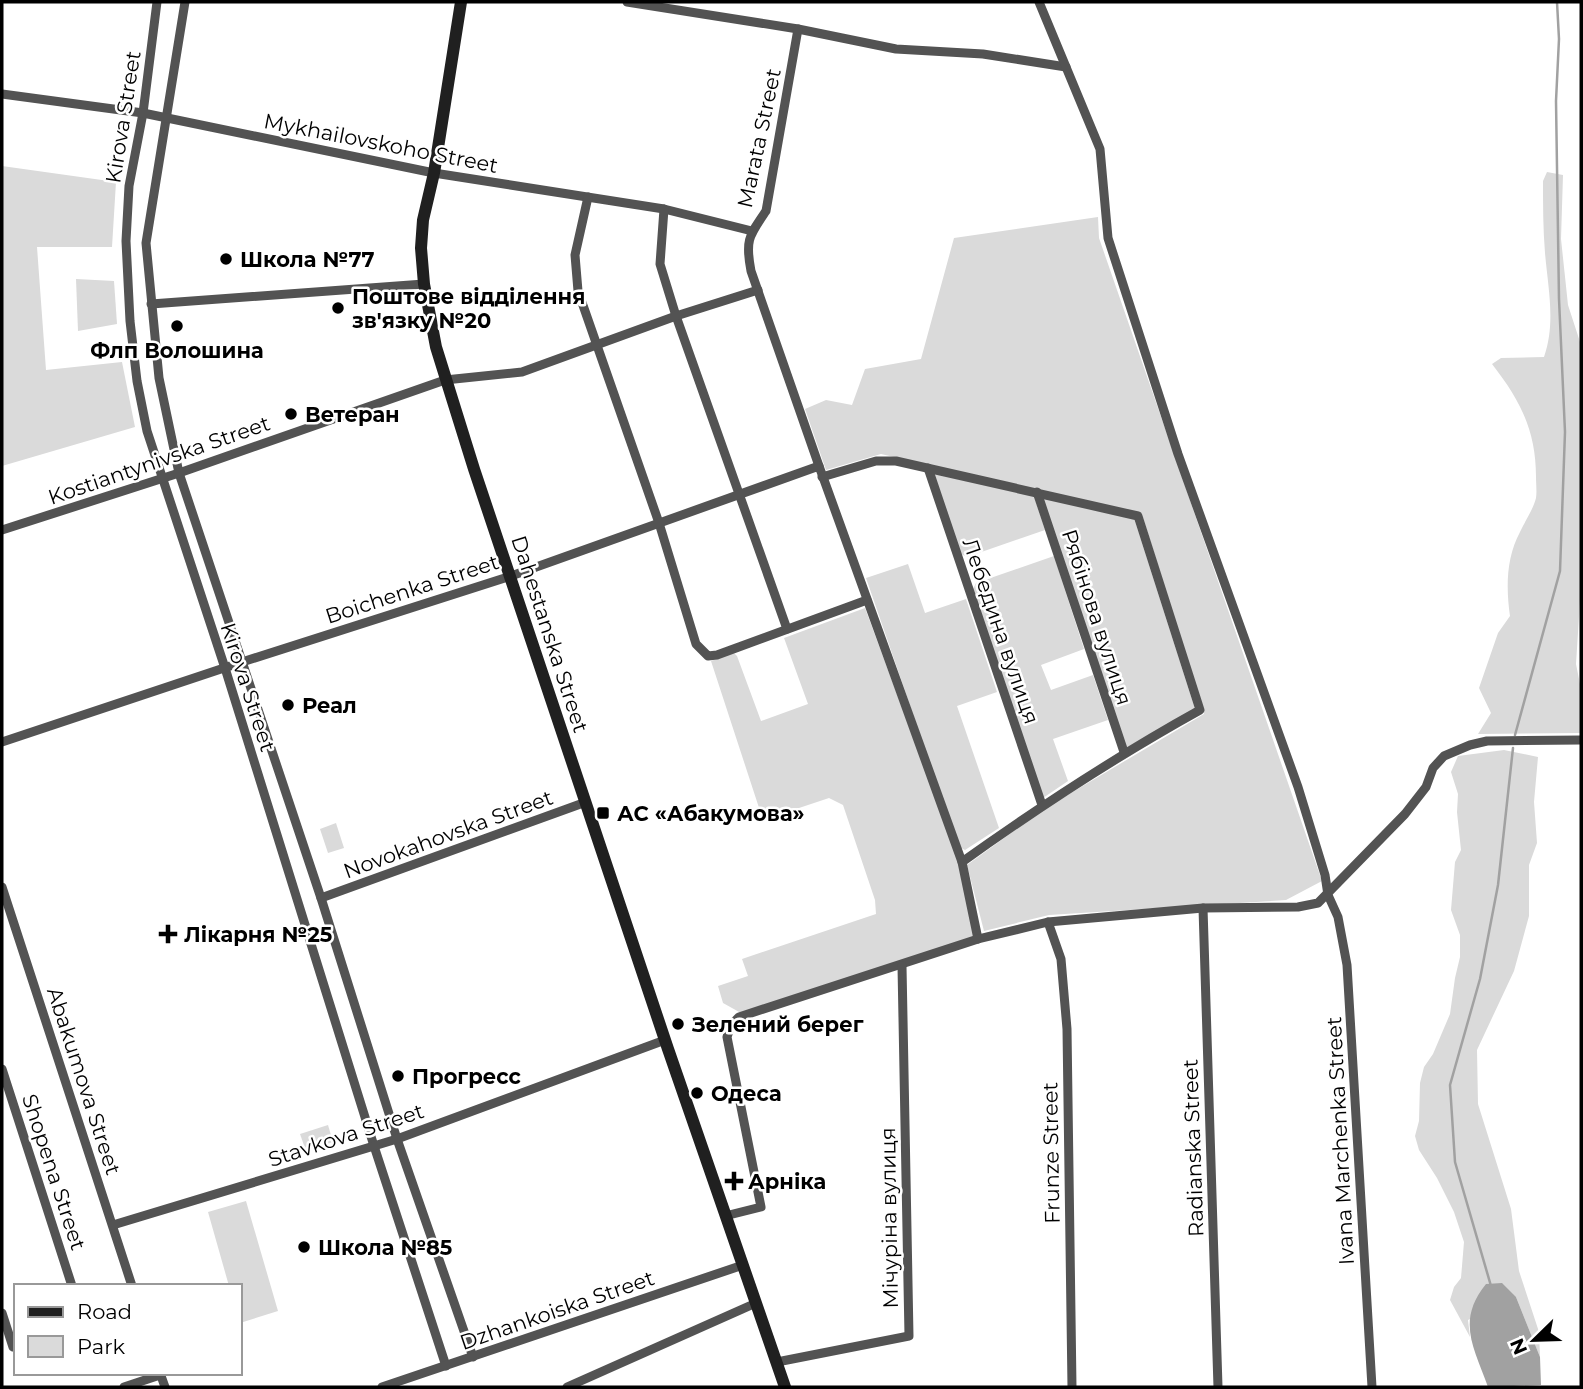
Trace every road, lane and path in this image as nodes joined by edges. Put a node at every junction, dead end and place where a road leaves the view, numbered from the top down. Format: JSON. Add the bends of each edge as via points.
{"nodes":[{"id":1,"x":157,"y":2,"type":"edge"},
{"id":2,"x":185,"y":2,"type":"edge"},
{"id":3,"x":461,"y":2,"type":"edge"},
{"id":4,"x":627,"y":2,"type":"edge"},
{"id":5,"x":1039,"y":2,"type":"edge"},
{"id":6,"x":799,"y":29,"type":"junction"},
{"id":7,"x":1066,"y":67,"type":"junction"},
{"id":8,"x":2,"y":94,"type":"edge"},
{"id":9,"x":142,"y":113,"type":"junction"},
{"id":10,"x":167,"y":118,"type":"junction"},
{"id":11,"x":434,"y":173,"type":"junction"},
{"id":12,"x":588,"y":197,"type":"junction"},
{"id":13,"x":664,"y":209,"type":"junction"},
{"id":14,"x":752,"y":230,"type":"junction"},
{"id":15,"x":424,"y":284,"type":"junction"},
{"id":16,"x":758,"y":290,"type":"junction"},
{"id":17,"x":151,"y":304,"type":"junction"},
{"id":18,"x":676,"y":316,"type":"junction"},
{"id":19,"x":596,"y":345,"type":"junction"},
{"id":20,"x":445,"y":380,"type":"junction"},
{"id":21,"x":819,"y":466,"type":"junction"},
{"id":22,"x":928,"y":468,"type":"junction"},
{"id":23,"x":179,"y":473,"type":"junction"},
{"id":24,"x":822,"y":477,"type":"junction"},
{"id":25,"x":162,"y":478,"type":"junction"},
{"id":26,"x":1037,"y":492,"type":"junction"},
{"id":27,"x":740,"y":494,"type":"junction"},
{"id":28,"x":659,"y":523,"type":"junction"},
{"id":29,"x":2,"y":530,"type":"edge"},
{"id":30,"x":511,"y":576,"type":"junction"},
{"id":31,"x":867,"y":600,"type":"junction"},
{"id":32,"x":787,"y":629,"type":"junction"},
{"id":33,"x":242,"y":662,"type":"junction"},
{"id":34,"x":225,"y":668,"type":"junction"},
{"id":35,"x":1581,"y":740,"type":"edge"},
{"id":36,"x":2,"y":742,"type":"edge"},
{"id":37,"x":1124,"y":752,"type":"junction"},
{"id":38,"x":586,"y":802,"type":"junction"},
{"id":39,"x":1042,"y":805,"type":"junction"},
{"id":40,"x":962,"y":862,"type":"junction"},
{"id":41,"x":2,"y":887,"type":"edge"},
{"id":42,"x":1328,"y":895,"type":"junction"},
{"id":43,"x":321,"y":898,"type":"junction"},
{"id":44,"x":1203,"y":908,"type":"junction"},
{"id":45,"x":1048,"y":922,"type":"junction"},
{"id":46,"x":978,"y":939,"type":"junction"},
{"id":47,"x":902,"y":966,"type":"junction"},
{"id":48,"x":665,"y":1040,"type":"junction"},
{"id":49,"x":2,"y":1069,"type":"edge"},
{"id":50,"x":397,"y":1139,"type":"junction"},
{"id":51,"x":374,"y":1146,"type":"junction"},
{"id":52,"x":725,"y":1216,"type":"junction"},
{"id":53,"x":113,"y":1226,"type":"junction"},
{"id":54,"x":743,"y":1265,"type":"junction"},
{"id":55,"x":71,"y":1284,"type":"edge"},
{"id":56,"x":131,"y":1284,"type":"edge"},
{"id":57,"x":757,"y":1303,"type":"junction"},
{"id":58,"x":2,"y":1313,"type":"edge"},
{"id":59,"x":14,"y":1346,"type":"edge"},
{"id":60,"x":2,"y":1351,"type":"edge"},
{"id":61,"x":473,"y":1357,"type":"junction"},
{"id":62,"x":777,"y":1362,"type":"junction"},
{"id":63,"x":446,"y":1366,"type":"junction"},
{"id":64,"x":157,"y":1375,"type":"edge"},
{"id":65,"x":124,"y":1387,"type":"edge"},
{"id":66,"x":382,"y":1387,"type":"edge"},
{"id":67,"x":567,"y":1387,"type":"edge"},
{"id":68,"x":785,"y":1387,"type":"edge"},
{"id":69,"x":1072,"y":1387,"type":"edge"},
{"id":70,"x":1217,"y":1387,"type":"edge"},
{"id":71,"x":1372,"y":1387,"type":"edge"}],
"edges":[{"from":1,"to":9,"type":"street","name":"Kirova Street"},
{"from":2,"to":10,"type":"street","name":"Kirova Street"},
{"from":3,"to":11,"type":"street","name":"Dahestanska Street"},
{"from":4,"to":6,"type":"street"},
{"from":5,"to":7,"type":"street","name":"Ivana Marchenka Street"},
{"from":6,"to":7,"type":"street","via":[[897,49],[983,54]]},
{"from":6,"to":14,"type":"street","name":"Marata Street","via":[[766,211]]},
{"from":7,"to":42,"type":"street","name":"Ivana Marchenka Street","via":[[1100,149],[1108,238],[1178,454],[1298,788]]},
{"from":8,"to":9,"type":"street","name":"Mykhailovskoho Street"},
{"from":9,"to":10,"type":"street","name":"Mykhailovskoho Street"},
{"from":9,"to":25,"type":"street","name":"Kirova Street","via":[[129,186],[127,278],[137,382]]},
{"from":10,"to":11,"type":"street","name":"Mykhailovskoho Street"},
{"from":10,"to":17,"type":"street","name":"Kirova Street","via":[[146,243]]},
{"from":11,"to":12,"type":"street","name":"Mykhailovskoho Street"},
{"from":11,"to":15,"type":"street","name":"Dahestanska Street","via":[[423,220]]},
{"from":12,"to":13,"type":"street","name":"Mykhailovskoho Street"},
{"from":12,"to":19,"type":"street","via":[[575,255],[578,291]]},
{"from":13,"to":14,"type":"street","name":"Mykhailovskoho Street"},
{"from":13,"to":18,"type":"street","via":[[660,264]]},
{"from":14,"to":16,"type":"street","name":"Marata Street","via":[[748,255]]},
{"from":15,"to":17,"type":"street"},
{"from":15,"to":20,"type":"street","name":"Dahestanska Street"},
{"from":16,"to":18,"type":"street","name":"Kostiantynivska Street"},
{"from":16,"to":21,"type":"street","name":"Marata Street"},
{"from":17,"to":23,"type":"street","name":"Kirova Street","via":[[159,379]]},
{"from":18,"to":19,"type":"street","name":"Kostiantynivska Street"},
{"from":18,"to":27,"type":"street"},
{"from":19,"to":20,"type":"street","name":"Kostiantynivska Street","via":[[522,372]]},
{"from":19,"to":28,"type":"street"},
{"from":20,"to":23,"type":"street","name":"Kostiantynivska Street"},
{"from":20,"to":30,"type":"street","name":"Dahestanska Street"},
{"from":21,"to":24,"type":"street"},
{"from":21,"to":27,"type":"street","name":"Boichenka Street"},
{"from":22,"to":24,"type":"street","via":[[876,461]]},
{"from":22,"to":26,"type":"street"},
{"from":22,"to":39,"type":"street","name":"Лебедина вулиця"},
{"from":23,"to":25,"type":"street","name":"Kostiantynivska Street"},
{"from":23,"to":33,"type":"street","name":"Kirova Street"},
{"from":24,"to":31,"type":"street"},
{"from":25,"to":29,"type":"street","name":"Kostiantynivska Street"},
{"from":25,"to":34,"type":"street","name":"Kirova Street"},
{"from":26,"to":37,"type":"street","name":"Рябінова вулиця"},
{"from":26,"to":37,"type":"street","via":[[1138,516],[1199,710]]},
{"from":27,"to":28,"type":"street","name":"Boichenka Street"},
{"from":27,"to":32,"type":"street"},
{"from":28,"to":30,"type":"street","name":"Boichenka Street"},
{"from":28,"to":32,"type":"street","via":[[696,644],[708,656]]},
{"from":30,"to":33,"type":"street","name":"Boichenka Street"},
{"from":30,"to":38,"type":"street","name":"Dahestanska Street"},
{"from":31,"to":32,"type":"street"},
{"from":31,"to":40,"type":"street"},
{"from":33,"to":34,"type":"street","name":"Boichenka Street"},
{"from":33,"to":43,"type":"street","name":"Kirova Street"},
{"from":34,"to":36,"type":"street","name":"Boichenka Street"},
{"from":34,"to":51,"type":"street","name":"Kirova Street"},
{"from":35,"to":42,"type":"street","via":[[1487,741],[1444,756],[1405,814]]},
{"from":37,"to":39,"type":"street"},
{"from":38,"to":43,"type":"street","name":"Novokahovska Street"},
{"from":38,"to":48,"type":"street","name":"Dahestanska Street"},
{"from":39,"to":40,"type":"street"},
{"from":40,"to":46,"type":"street"},
{"from":41,"to":53,"type":"street","name":"Abakumova Street"},
{"from":42,"to":44,"type":"street","via":[[1318,903],[1298,906]]},
{"from":42,"to":71,"type":"street","name":"Ivana Marchenka Street","via":[[1338,917],[1347,965]]},
{"from":43,"to":50,"type":"street","name":"Kirova Street"},
{"from":44,"to":45,"type":"street"},
{"from":44,"to":70,"type":"street","name":"Radianska Street"},
{"from":45,"to":46,"type":"street"},
{"from":45,"to":69,"type":"street","name":"Frunze Street","via":[[1060,959],[1067,1029]]},
{"from":46,"to":47,"type":"street"},
{"from":47,"to":52,"type":"street","via":[[739,1017],[731,1025],[727,1038],[761,1207]]},
{"from":47,"to":62,"type":"street","name":"Мічуріна вулиця","via":[[909,1336]]},
{"from":48,"to":50,"type":"street","name":"Stavkova Street"},
{"from":48,"to":52,"type":"street","name":"Dahestanska Street"},
{"from":49,"to":55,"type":"street","name":"Shopena Street"},
{"from":50,"to":51,"type":"street","name":"Stavkova Street"},
{"from":50,"to":61,"type":"street","name":"Kirova Street"},
{"from":51,"to":53,"type":"street","name":"Stavkova Street"},
{"from":51,"to":63,"type":"street","name":"Kirova Street"},
{"from":52,"to":54,"type":"street","name":"Dahestanska Street"},
{"from":53,"to":56,"type":"street","name":"Abakumova Street"},
{"from":54,"to":57,"type":"street","name":"Dahestanska Street"},
{"from":54,"to":61,"type":"street","name":"Dzhankoiska Street"},
{"from":57,"to":62,"type":"street","name":"Dahestanska Street"},
{"from":57,"to":67,"type":"street"},
{"from":58,"to":59,"type":"street"},
{"from":59,"to":60,"type":"street"},
{"from":61,"to":63,"type":"street","name":"Dzhankoiska Street"},
{"from":62,"to":68,"type":"street","name":"Dahestanska Street"},
{"from":63,"to":66,"type":"street","name":"Dzhankoiska Street"},
{"from":64,"to":65,"type":"street"}]}
